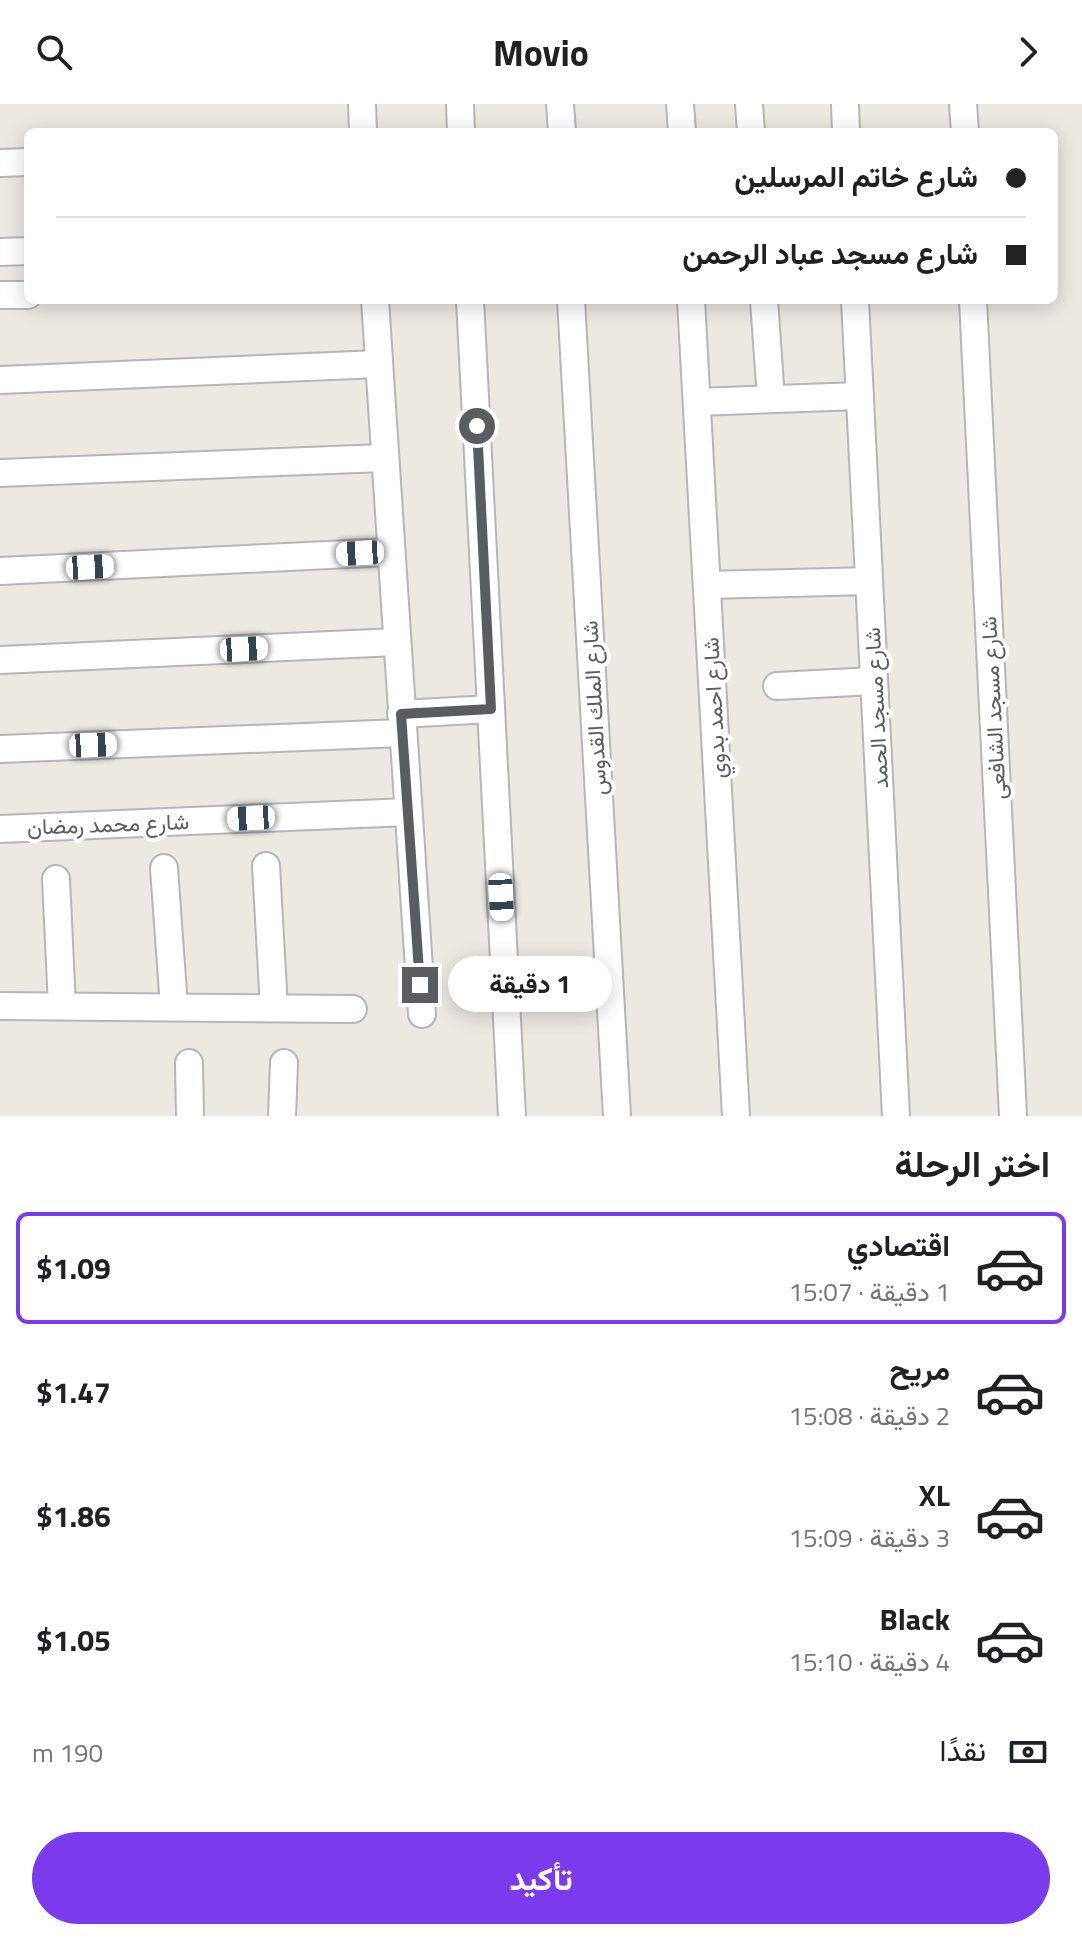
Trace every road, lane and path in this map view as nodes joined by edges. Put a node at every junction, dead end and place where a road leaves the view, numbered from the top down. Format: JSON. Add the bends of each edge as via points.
{"nodes":[{"id":1,"x":362,"y":104,"type":"edge"},
{"id":2,"x":460,"y":104,"type":"edge"},
{"id":3,"x":560,"y":104,"type":"edge"},
{"id":4,"x":680,"y":104,"type":"edge"},
{"id":5,"x":749,"y":104,"type":"edge"},
{"id":6,"x":845,"y":104,"type":"edge"},
{"id":7,"x":963,"y":104,"type":"edge"},
{"id":8,"x":363,"y":128,"type":"edge"},
{"id":9,"x":461,"y":128,"type":"edge"},
{"id":10,"x":562,"y":128,"type":"edge"},
{"id":11,"x":682,"y":128,"type":"edge"},
{"id":12,"x":751,"y":128,"type":"edge"},
{"id":13,"x":846,"y":128,"type":"edge"},
{"id":14,"x":965,"y":128,"type":"edge"},
{"id":15,"x":24,"y":162,"type":"edge"},
{"id":16,"x":0,"y":163,"type":"edge"},
{"id":17,"x":24,"y":251,"type":"edge"},
{"id":18,"x":0,"y":252,"type":"edge"},
{"id":19,"x":0,"y":295,"type":"edge"},
{"id":20,"x":24,"y":295,"type":"edge"},
{"id":21,"x":375,"y":304,"type":"edge"},
{"id":22,"x":470,"y":304,"type":"edge"},
{"id":23,"x":571,"y":304,"type":"edge"},
{"id":24,"x":691,"y":304,"type":"edge"},
{"id":25,"x":764,"y":304,"type":"edge"},
{"id":26,"x":855,"y":304,"type":"edge"},
{"id":27,"x":973,"y":304,"type":"edge"},
{"id":28,"x":379,"y":364,"type":"junction"},
{"id":29,"x":0,"y":380,"type":"edge"},
{"id":30,"x":860,"y":396,"type":"junction"},
{"id":31,"x":771,"y":399,"type":"junction"},
{"id":32,"x":697,"y":402,"type":"junction"},
{"id":33,"x":384,"y":458,"type":"junction"},
{"id":34,"x":0,"y":473,"type":"edge"},
{"id":35,"x":390,"y":552,"type":"junction"},
{"id":36,"x":0,"y":571,"type":"edge"},
{"id":37,"x":869,"y":581,"type":"junction"},
{"id":38,"x":708,"y":585,"type":"junction"},
{"id":39,"x":396,"y":642,"type":"junction"},
{"id":40,"x":0,"y":660,"type":"edge"},
{"id":41,"x":874,"y":681,"type":"junction"},
{"id":42,"x":777,"y":686,"type":"dead end"},
{"id":43,"x":491,"y":709,"type":"junction"},
{"id":44,"x":401,"y":723,"type":"junction"},
{"id":45,"x":0,"y":749,"type":"edge"},
{"id":46,"x":408,"y":812,"type":"junction"},
{"id":47,"x":0,"y":829,"type":"edge"},
{"id":48,"x":266,"y":866,"type":"dead end"},
{"id":49,"x":164,"y":868,"type":"dead end"},
{"id":50,"x":56,"y":879,"type":"dead end"},
{"id":51,"x":0,"y":1006,"type":"edge"},
{"id":52,"x":62,"y":1006,"type":"junction"},
{"id":53,"x":174,"y":1007,"type":"junction"},
{"id":54,"x":274,"y":1008,"type":"junction"},
{"id":55,"x":353,"y":1009,"type":"dead end"},
{"id":56,"x":422,"y":1014,"type":"dead end"},
{"id":57,"x":189,"y":1063,"type":"dead end"},
{"id":58,"x":284,"y":1063,"type":"dead end"},
{"id":59,"x":190,"y":1116,"type":"edge"},
{"id":60,"x":282,"y":1116,"type":"edge"},
{"id":61,"x":512,"y":1116,"type":"edge"},
{"id":62,"x":617,"y":1116,"type":"edge"},
{"id":63,"x":736,"y":1116,"type":"edge"},
{"id":64,"x":896,"y":1116,"type":"edge"},
{"id":65,"x":1013,"y":1116,"type":"edge"}],
"edges":[{"from":1,"to":8,"type":"street"},
{"from":2,"to":9,"type":"street"},
{"from":3,"to":10,"type":"street"},
{"from":4,"to":11,"type":"street"},
{"from":5,"to":12,"type":"street"},
{"from":6,"to":13,"type":"street"},
{"from":7,"to":14,"type":"street"},
{"from":15,"to":16,"type":"street"},
{"from":17,"to":18,"type":"street"},
{"from":19,"to":20,"type":"street"},
{"from":21,"to":28,"type":"street"},
{"from":22,"to":43,"type":"street"},
{"from":23,"to":62,"type":"street","name":"شارع الملك القدوس"},
{"from":24,"to":32,"type":"street","name":"شارع احمد بدوي"},
{"from":25,"to":31,"type":"street"},
{"from":26,"to":30,"type":"street","name":"شارع مسجد الحمد"},
{"from":27,"to":65,"type":"street","name":"شارع مسجد الشافعى"},
{"from":28,"to":29,"type":"street"},
{"from":28,"to":33,"type":"street"},
{"from":30,"to":31,"type":"street"},
{"from":30,"to":37,"type":"street","name":"شارع مسجد الحمد"},
{"from":31,"to":32,"type":"street"},
{"from":32,"to":38,"type":"street","name":"شارع احمد بدوي"},
{"from":33,"to":34,"type":"street"},
{"from":33,"to":35,"type":"street"},
{"from":35,"to":36,"type":"street"},
{"from":35,"to":39,"type":"street"},
{"from":37,"to":38,"type":"street"},
{"from":37,"to":41,"type":"street","name":"شارع مسجد الحمد"},
{"from":38,"to":63,"type":"street","name":"شارع احمد بدوي"},
{"from":39,"to":40,"type":"street"},
{"from":39,"to":44,"type":"street"},
{"from":41,"to":42,"type":"street"},
{"from":41,"to":64,"type":"street","name":"شارع مسجد الحمد"},
{"from":43,"to":44,"type":"street"},
{"from":43,"to":61,"type":"street"},
{"from":44,"to":45,"type":"street"},
{"from":44,"to":46,"type":"street"},
{"from":46,"to":47,"type":"street","name":"شارع محمد رمضان"},
{"from":46,"to":56,"type":"street"},
{"from":48,"to":54,"type":"street"},
{"from":49,"to":53,"type":"street"},
{"from":50,"to":52,"type":"street"},
{"from":51,"to":52,"type":"street"},
{"from":52,"to":53,"type":"street"},
{"from":53,"to":54,"type":"street"},
{"from":54,"to":55,"type":"street"},
{"from":57,"to":59,"type":"street"},
{"from":58,"to":60,"type":"street"}]}
